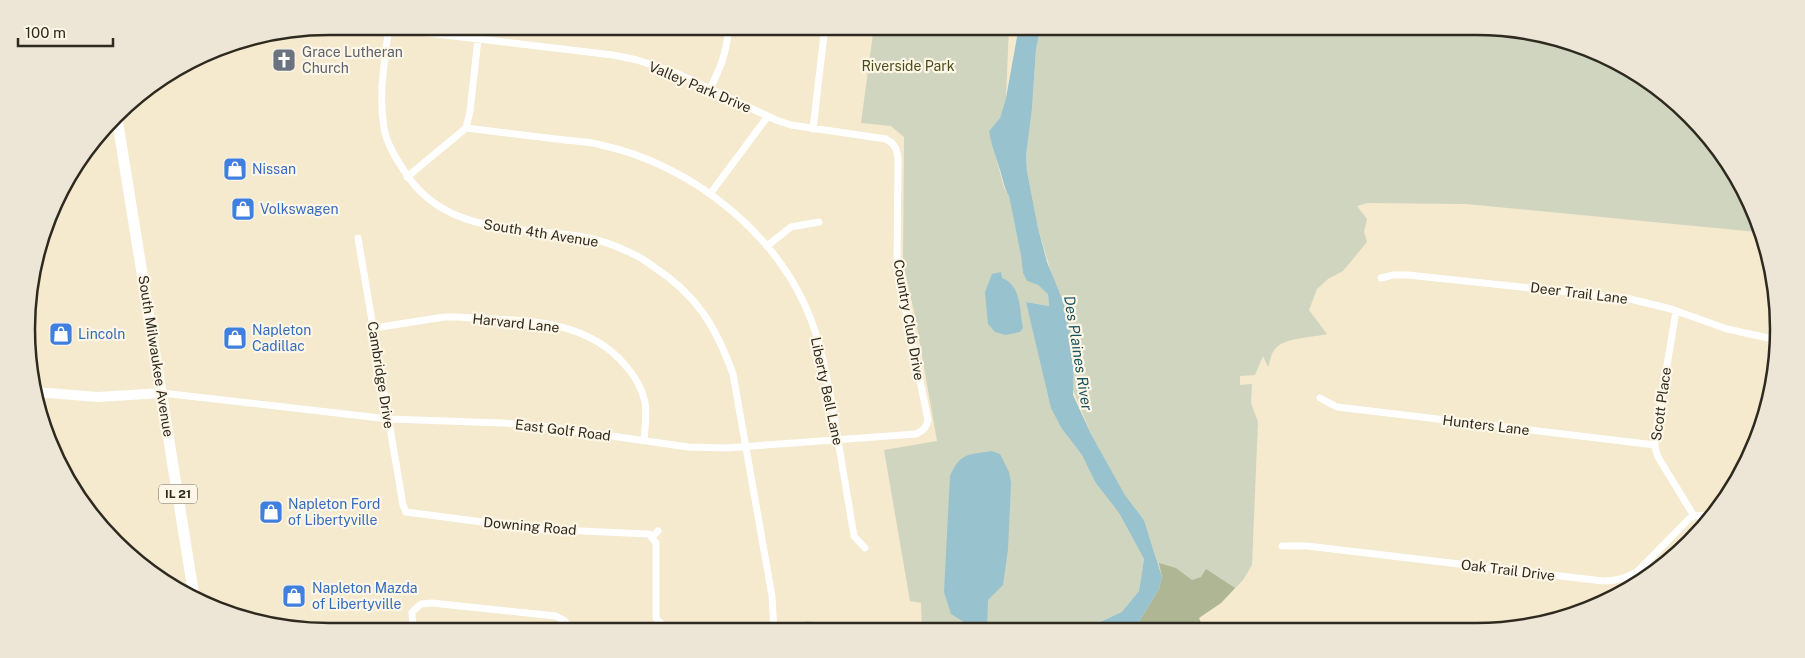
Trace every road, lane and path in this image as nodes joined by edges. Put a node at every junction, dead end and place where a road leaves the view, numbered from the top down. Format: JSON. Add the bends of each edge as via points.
{"nodes":[{"id":1,"x":387,"y":35,"type":"edge"},
{"id":2,"x":445,"y":35,"type":"edge"},
{"id":3,"x":728,"y":35,"type":"edge"},
{"id":4,"x":824,"y":35,"type":"edge"},
{"id":5,"x":478,"y":39,"type":"junction"},
{"id":6,"x":710,"y":89,"type":"junction"},
{"id":7,"x":768,"y":116,"type":"junction"},
{"id":8,"x":118,"y":124,"type":"edge"},
{"id":9,"x":466,"y":128,"type":"junction"},
{"id":10,"x":813,"y":129,"type":"junction"},
{"id":11,"x":881,"y":138,"type":"joint"},
{"id":12,"x":407,"y":177,"type":"junction"},
{"id":13,"x":710,"y":194,"type":"junction"},
{"id":14,"x":819,"y":222,"type":"dead end"},
{"id":15,"x":358,"y":238,"type":"dead end"},
{"id":16,"x":767,"y":246,"type":"junction"},
{"id":17,"x":1381,"y":278,"type":"dead end"},
{"id":18,"x":1676,"y":311,"type":"junction"},
{"id":19,"x":374,"y":328,"type":"junction"},
{"id":20,"x":1770,"y":338,"type":"edge"},
{"id":21,"x":922,"y":391,"type":"joint"},
{"id":22,"x":42,"y":393,"type":"edge"},
{"id":23,"x":162,"y":393,"type":"junction"},
{"id":24,"x":1320,"y":398,"type":"dead end"},
{"id":25,"x":389,"y":419,"type":"junction"},
{"id":26,"x":644,"y":440,"type":"junction"},
{"id":27,"x":838,"y":440,"type":"junction"},
{"id":28,"x":746,"y":446,"type":"junction"},
{"id":29,"x":1655,"y":446,"type":"junction"},
{"id":30,"x":405,"y":514,"type":"joint"},
{"id":31,"x":1703,"y":515,"type":"edge"},
{"id":32,"x":1694,"y":516,"type":"junction"},
{"id":33,"x":658,"y":531,"type":"dead end"},
{"id":34,"x":652,"y":537,"type":"junction"},
{"id":35,"x":1282,"y":546,"type":"dead end"},
{"id":36,"x":865,"y":548,"type":"dead end"},
{"id":37,"x":193,"y":590,"type":"edge"},
{"id":38,"x":412,"y":623,"type":"edge"},
{"id":39,"x":566,"y":623,"type":"edge"},
{"id":40,"x":659,"y":623,"type":"edge"},
{"id":41,"x":774,"y":623,"type":"edge"}],
"edges":[{"from":1,"to":12,"type":"street","name":"South 4th Avenue","via":[[381,90],[384,130]]},
{"from":2,"to":5,"type":"street","name":"Valley Park Drive"},
{"from":3,"to":6,"type":"street","via":[[724,58]]},
{"from":4,"to":10,"type":"street"},
{"from":5,"to":6,"type":"street","name":"Valley Park Drive","via":[[629,58],[668,70]]},
{"from":5,"to":9,"type":"street"},
{"from":6,"to":7,"type":"street","name":"Valley Park Drive"},
{"from":7,"to":10,"type":"street","name":"Valley Park Drive"},
{"from":7,"to":13,"type":"street"},
{"from":8,"to":23,"type":"main road","name":"South Milwaukee Avenue","number":"IL 21"},
{"from":9,"to":12,"type":"street"},
{"from":9,"to":13,"type":"street","name":"Liberty Bell Lane","via":[[601,144],[656,163]]},
{"from":10,"to":11,"type":"street","name":"Valley Park Drive"},
{"from":11,"to":21,"type":"street","name":"Country Club Drive","via":[[892,143],[898,158],[897,267]]},
{"from":12,"to":28,"type":"street","name":"South 4th Avenue","via":[[439,207],[456,216],[486,225],[609,244],[637,255],[669,277],[693,299],[725,351],[733,374]]},
{"from":13,"to":16,"type":"street","name":"Liberty Bell Lane","via":[[725,204]]},
{"from":14,"to":16,"type":"street","via":[[791,227]]},
{"from":15,"to":19,"type":"street","name":"Cambridge Drive"},
{"from":16,"to":27,"type":"street","name":"Liberty Bell Lane","via":[[799,294],[815,329],[824,359]]},
{"from":17,"to":18,"type":"street","name":"Deer Trail Lane","via":[[1408,276],[1604,295]]},
{"from":18,"to":20,"type":"street","name":"Deer Trail Lane","via":[[1727,329]]},
{"from":18,"to":29,"type":"street","name":"Scott Place"},
{"from":19,"to":25,"type":"street","name":"Cambridge Drive"},
{"from":19,"to":26,"type":"street","name":"Harvard Lane","via":[[458,317],[549,324],[591,336],[620,358],[642,389]]},
{"from":21,"to":27,"type":"street","name":"East Golf Road","via":[[928,420],[922,432]]},
{"from":22,"to":23,"type":"street","via":[[98,397]]},
{"from":23,"to":25,"type":"street","name":"East Golf Road"},
{"from":23,"to":37,"type":"main road","name":"South Milwaukee Avenue","number":"IL 21"},
{"from":24,"to":29,"type":"street","name":"Hunters Lane","via":[[1337,407]]},
{"from":25,"to":26,"type":"street","name":"East Golf Road","via":[[542,426]]},
{"from":25,"to":30,"type":"street","name":"Cambridge Drive"},
{"from":26,"to":28,"type":"street","name":"East Golf Road","via":[[688,446]]},
{"from":27,"to":28,"type":"street","name":"East Golf Road"},
{"from":27,"to":36,"type":"street","name":"Liberty Bell Lane","via":[[854,536]]},
{"from":28,"to":41,"type":"street","name":"South 4th Avenue","via":[[772,596]]},
{"from":29,"to":32,"type":"street","name":"Scott Place","via":[[1658,457]]},
{"from":30,"to":34,"type":"street","name":"Downing Road","via":[[536,529],[642,533]]},
{"from":31,"to":32,"type":"street"},
{"from":32,"to":35,"type":"street","name":"Oak Trail Drive","via":[[1638,571],[1615,581],[1307,546]]},
{"from":33,"to":34,"type":"street"},
{"from":34,"to":40,"type":"street","via":[[656,544],[656,618]]},
{"from":38,"to":39,"type":"street","via":[[415,608],[432,603],[546,614],[561,618]]}]}
